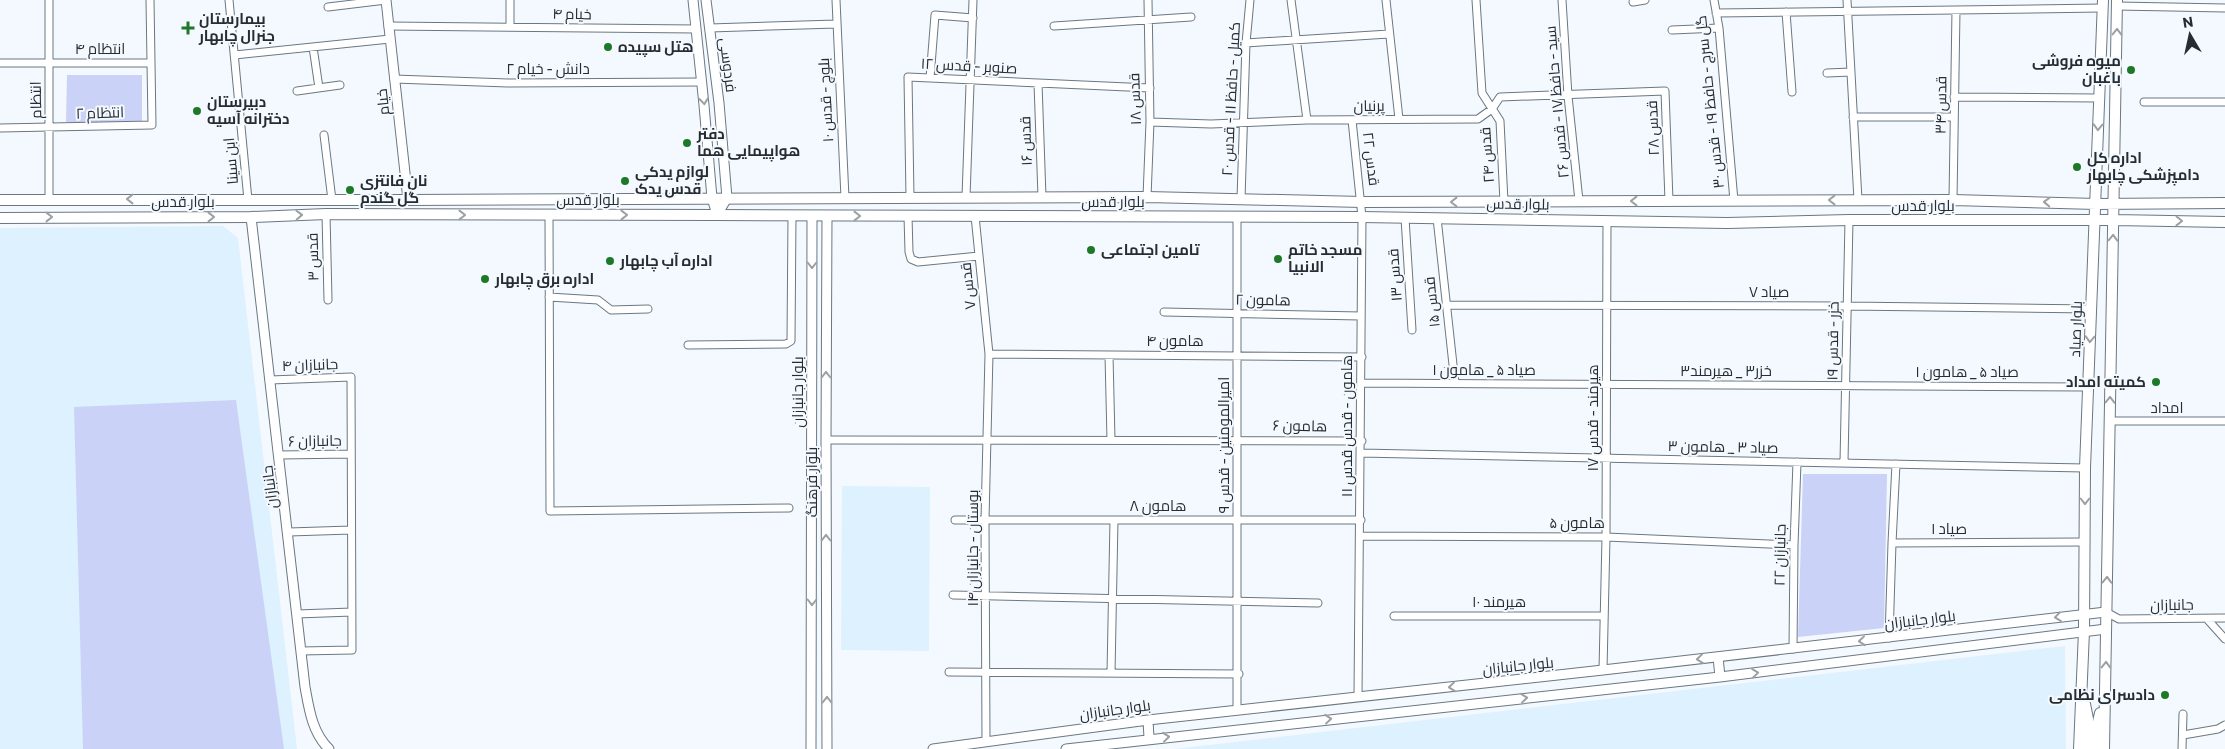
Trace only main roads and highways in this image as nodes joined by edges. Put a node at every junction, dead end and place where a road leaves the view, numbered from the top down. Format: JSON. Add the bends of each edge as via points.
{"nodes":[{"id":1,"x":2117,"y":3,"type":"edge"},
{"id":2,"x":2102,"y":4,"type":"edge"},
{"id":3,"x":549,"y":199,"type":"junction"},
{"id":4,"x":0,"y":200,"type":"edge"},
{"id":5,"x":2225,"y":203,"type":"edge"},
{"id":6,"x":2096,"y":204,"type":"junction"},
{"id":7,"x":2114,"y":204,"type":"junction"},
{"id":8,"x":550,"y":215,"type":"junction"},
{"id":9,"x":0,"y":218,"type":"edge"},
{"id":10,"x":2095,"y":220,"type":"junction"},
{"id":11,"x":2114,"y":220,"type":"junction"},
{"id":12,"x":2225,"y":222,"type":"edge"},
{"id":13,"x":2082,"y":686,"type":"junction"},
{"id":14,"x":2105,"y":690,"type":"junction"},
{"id":15,"x":2079,"y":749,"type":"edge"},
{"id":16,"x":2087,"y":749,"type":"edge"},
{"id":17,"x":2096,"y":749,"type":"edge"},
{"id":18,"x":2104,"y":749,"type":"edge"}],
"edges":[{"from":7,"to":1,"type":"main road","one_way":true},
{"from":2,"to":6,"type":"main road","name":"بلوار صیاد","one_way":true},
{"from":3,"to":4,"type":"main road","name":"بلوار قدس","one_way":true},
{"from":6,"to":3,"type":"main road","name":"بلوار قدس","one_way":true,"via":[[1953,200],[1362,202],[1147,196]]},
{"from":3,"to":8,"type":"main road"},
{"from":5,"to":7,"type":"main road","name":"بلوار قدس"},
{"from":6,"to":7,"type":"main road","name":"بلوار قدس"},
{"from":6,"to":10,"type":"main road","name":"بلوار صیاد"},
{"from":7,"to":11,"type":"main road"},
{"from":9,"to":8,"type":"main road","name":"بلوار قدس","one_way":true},
{"from":8,"to":10,"type":"main road","name":"بلوار قدس","one_way":true,"via":[[1362,217],[1727,223]]},
{"from":10,"to":11,"type":"main road","name":"بلوار قدس"},
{"from":10,"to":13,"type":"main road","name":"بلوار صیاد","one_way":true,"via":[[2085,468]]},
{"from":11,"to":12,"type":"main road","name":"بلوار قدس","one_way":true},
{"from":14,"to":11,"type":"main road","one_way":true},
{"from":13,"to":15,"type":"main road","name":"بلوار صیاد"},
{"from":13,"to":16,"type":"main road","via":[[2088,719]]},
{"from":14,"to":17,"type":"main road"},
{"from":14,"to":18,"type":"main road"}]}
